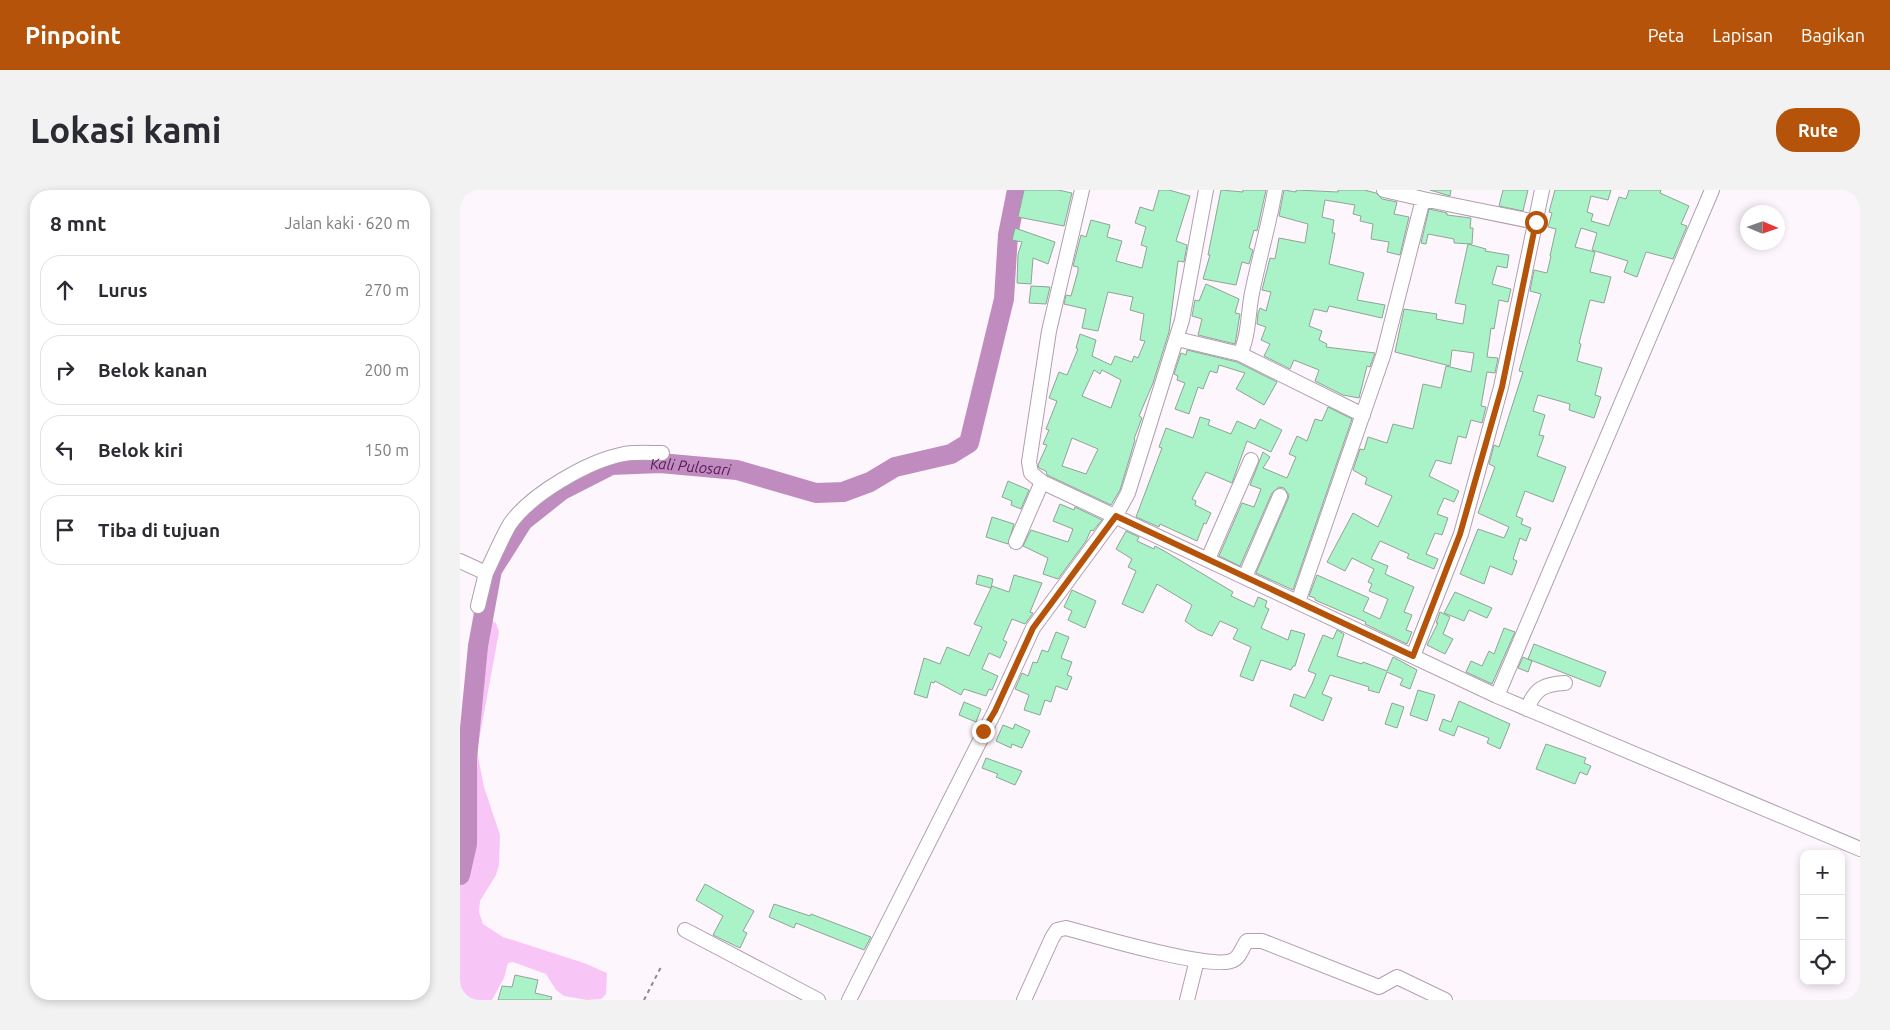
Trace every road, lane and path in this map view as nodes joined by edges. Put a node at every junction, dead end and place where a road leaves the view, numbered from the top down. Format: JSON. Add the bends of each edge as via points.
{"nodes":[{"id":1,"x":1082,"y":190,"type":"edge"},
{"id":2,"x":1206,"y":190,"type":"edge"},
{"id":3,"x":1276,"y":190,"type":"edge"},
{"id":4,"x":1384,"y":190,"type":"edge"},
{"id":5,"x":1542,"y":190,"type":"edge"},
{"id":6,"x":1712,"y":190,"type":"edge"},
{"id":7,"x":1423,"y":199,"type":"junction"},
{"id":8,"x":1536,"y":222,"type":"junction"},
{"id":9,"x":1177,"y":339,"type":"junction"},
{"id":10,"x":1240,"y":354,"type":"junction"},
{"id":11,"x":1363,"y":415,"type":"junction"},
{"id":12,"x":662,"y":453,"type":"dead end"},
{"id":13,"x":1251,"y":460,"type":"dead end"},
{"id":14,"x":1042,"y":482,"type":"junction"},
{"id":15,"x":1280,"y":496,"type":"dead end"},
{"id":16,"x":1116,"y":516,"type":"junction"},
{"id":17,"x":1016,"y":542,"type":"dead end"},
{"id":18,"x":1208,"y":559,"type":"junction"},
{"id":19,"x":460,"y":561,"type":"edge"},
{"id":20,"x":486,"y":573,"type":"junction"},
{"id":21,"x":1245,"y":577,"type":"junction"},
{"id":22,"x":1298,"y":602,"type":"junction"},
{"id":23,"x":478,"y":606,"type":"dead end"},
{"id":24,"x":1413,"y":656,"type":"junction"},
{"id":25,"x":1565,"y":683,"type":"dead end"},
{"id":26,"x":1497,"y":696,"type":"junction"},
{"id":27,"x":1527,"y":709,"type":"junction"},
{"id":28,"x":1860,"y":849,"type":"edge"},
{"id":29,"x":684,"y":930,"type":"dead end"},
{"id":30,"x":1197,"y":960,"type":"junction"},
{"id":31,"x":661,"y":967,"type":"dead end"},
{"id":32,"x":644,"y":1000,"type":"edge"},
{"id":33,"x":818,"y":1000,"type":"edge"},
{"id":34,"x":849,"y":1000,"type":"edge"},
{"id":35,"x":1024,"y":1000,"type":"edge"},
{"id":36,"x":1187,"y":1000,"type":"edge"},
{"id":37,"x":1445,"y":1000,"type":"edge"}],
"edges":[{"from":1,"to":14,"type":"street","via":[[1049,331],[1029,462],[1031,473]]},
{"from":2,"to":9,"type":"street"},
{"from":3,"to":10,"type":"street","via":[[1251,295],[1245,345]]},
{"from":4,"to":7,"type":"street"},
{"from":5,"to":8,"type":"street"},
{"from":6,"to":26,"type":"street"},
{"from":7,"to":8,"type":"street"},
{"from":7,"to":11,"type":"street","via":[[1384,356]]},
{"from":8,"to":24,"type":"street","via":[[1502,387],[1463,524]]},
{"from":9,"to":10,"type":"street"},
{"from":9,"to":16,"type":"street","via":[[1128,493]]},
{"from":10,"to":11,"type":"street"},
{"from":11,"to":22,"type":"street"},
{"from":12,"to":20,"type":"street","via":[[623,454],[587,467],[547,490],[511,524]]},
{"from":13,"to":18,"type":"street"},
{"from":14,"to":16,"type":"street"},
{"from":14,"to":17,"type":"street"},
{"from":15,"to":21,"type":"street"},
{"from":16,"to":18,"type":"street"},
{"from":16,"to":34,"type":"street","via":[[1029,635],[995,711]]},
{"from":18,"to":21,"type":"street"},
{"from":19,"to":20,"type":"street"},
{"from":20,"to":23,"type":"street"},
{"from":21,"to":22,"type":"street"},
{"from":22,"to":24,"type":"street"},
{"from":24,"to":26,"type":"street"},
{"from":25,"to":27,"type":"street","via":[[1540,687]]},
{"from":26,"to":27,"type":"street"},
{"from":27,"to":28,"type":"street"},
{"from":29,"to":33,"type":"street"},
{"from":30,"to":35,"type":"street","via":[[1066,928],[1057,930]]},
{"from":30,"to":36,"type":"street"},
{"from":30,"to":37,"type":"street","via":[[1232,961],[1247,941],[1262,941],[1362,982],[1379,987],[1392,978],[1402,978]]},
{"from":31,"to":32,"type":"path"}]}
